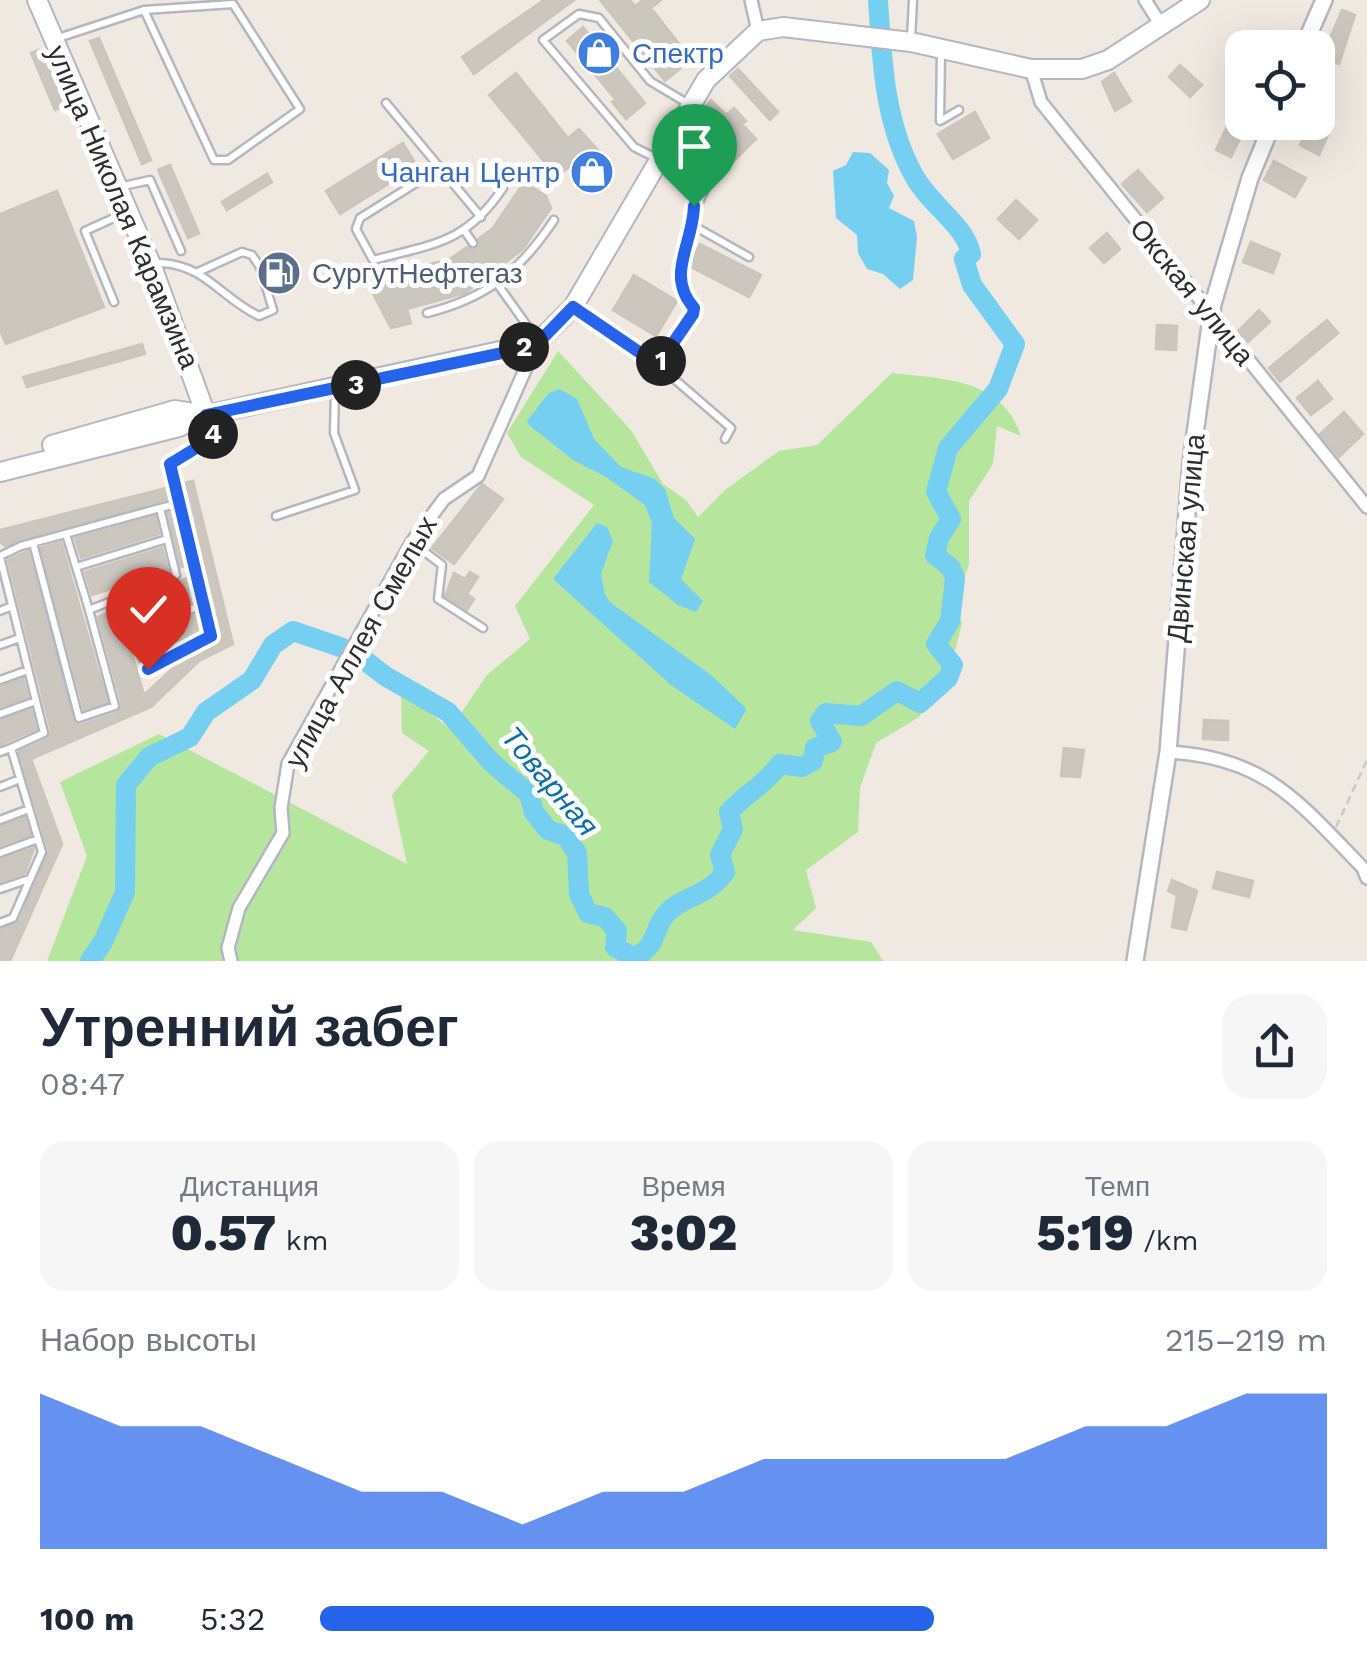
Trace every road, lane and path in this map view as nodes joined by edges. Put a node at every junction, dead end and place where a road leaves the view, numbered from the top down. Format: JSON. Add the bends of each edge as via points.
{"nodes":[{"id":1,"x":36,"y":0,"type":"edge"},
{"id":2,"x":751,"y":0,"type":"edge"},
{"id":3,"x":913,"y":0,"type":"edge"},
{"id":4,"x":1145,"y":0,"type":"edge"},
{"id":5,"x":1200,"y":0,"type":"edge"},
{"id":6,"x":1324,"y":0,"type":"edge"},
{"id":7,"x":144,"y":10,"type":"junction"},
{"id":8,"x":1161,"y":25,"type":"junction"},
{"id":9,"x":1311,"y":30,"type":"edge"},
{"id":10,"x":758,"y":31,"type":"junction"},
{"id":11,"x":54,"y":40,"type":"junction"},
{"id":12,"x":911,"y":42,"type":"junction"},
{"id":13,"x":941,"y":48,"type":"junction"},
{"id":14,"x":1031,"y":69,"type":"junction"},
{"id":15,"x":386,"y":103,"type":"dead end"},
{"id":16,"x":691,"y":106,"type":"junction"},
{"id":17,"x":960,"y":110,"type":"dead end"},
{"id":18,"x":682,"y":123,"type":"junction"},
{"id":19,"x":1266,"y":140,"type":"edge"},
{"id":20,"x":660,"y":159,"type":"junction"},
{"id":21,"x":440,"y":168,"type":"junction"},
{"id":22,"x":117,"y":187,"type":"junction"},
{"id":23,"x":503,"y":188,"type":"dead end"},
{"id":24,"x":128,"y":211,"type":"junction"},
{"id":25,"x":481,"y":217,"type":"junction"},
{"id":26,"x":457,"y":218,"type":"dead end"},
{"id":27,"x":554,"y":220,"type":"dead end"},
{"id":28,"x":694,"y":226,"type":"junction"},
{"id":29,"x":464,"y":230,"type":"junction"},
{"id":30,"x":473,"y":242,"type":"dead end"},
{"id":31,"x":181,"y":251,"type":"dead end"},
{"id":32,"x":749,"y":257,"type":"dead end"},
{"id":33,"x":162,"y":263,"type":"dead end"},
{"id":34,"x":198,"y":272,"type":"junction"},
{"id":35,"x":497,"y":278,"type":"junction"},
{"id":36,"x":114,"y":302,"type":"dead end"},
{"id":37,"x":573,"y":307,"type":"junction"},
{"id":38,"x":427,"y":313,"type":"dead end"},
{"id":39,"x":1212,"y":317,"type":"junction"},
{"id":40,"x":538,"y":343,"type":"junction"},
{"id":41,"x":658,"y":365,"type":"junction"},
{"id":42,"x":335,"y":389,"type":"junction"},
{"id":43,"x":206,"y":415,"type":"junction"},
{"id":44,"x":725,"y":439,"type":"dead end"},
{"id":45,"x":0,"y":460,"type":"edge"},
{"id":46,"x":0,"y":472,"type":"edge"},
{"id":47,"x":180,"y":502,"type":"junction"},
{"id":48,"x":1367,"y":507,"type":"edge"},
{"id":49,"x":160,"y":508,"type":"junction"},
{"id":50,"x":276,"y":516,"type":"dead end"},
{"id":51,"x":66,"y":534,"type":"junction"},
{"id":52,"x":168,"y":540,"type":"junction"},
{"id":53,"x":412,"y":542,"type":"junction"},
{"id":54,"x":33,"y":543,"type":"junction"},
{"id":55,"x":0,"y":556,"type":"edge"},
{"id":56,"x":76,"y":567,"type":"junction"},
{"id":57,"x":2,"y":572,"type":"edge"},
{"id":58,"x":205,"y":603,"type":"junction"},
{"id":59,"x":12,"y":606,"type":"junction"},
{"id":60,"x":89,"y":610,"type":"junction"},
{"id":61,"x":0,"y":611,"type":"edge"},
{"id":62,"x":483,"y":628,"type":"dead end"},
{"id":63,"x":20,"y":638,"type":"junction"},
{"id":64,"x":0,"y":645,"type":"edge"},
{"id":65,"x":28,"y":670,"type":"junction"},
{"id":66,"x":0,"y":680,"type":"edge"},
{"id":67,"x":36,"y":701,"type":"junction"},
{"id":68,"x":0,"y":714,"type":"edge"},
{"id":69,"x":11,"y":748,"type":"junction"},
{"id":70,"x":0,"y":752,"type":"edge"},
{"id":71,"x":1168,"y":752,"type":"junction"},
{"id":72,"x":1367,"y":760,"type":"edge"},
{"id":73,"x":20,"y":780,"type":"junction"},
{"id":74,"x":0,"y":786,"type":"edge"},
{"id":75,"x":29,"y":809,"type":"junction"},
{"id":76,"x":0,"y":820,"type":"edge"},
{"id":77,"x":1332,"y":836,"type":"junction"},
{"id":78,"x":38,"y":839,"type":"junction"},
{"id":79,"x":0,"y":853,"type":"edge"},
{"id":80,"x":30,"y":878,"type":"junction"},
{"id":81,"x":1367,"y":878,"type":"edge"},
{"id":82,"x":0,"y":889,"type":"edge"},
{"id":83,"x":0,"y":923,"type":"edge"},
{"id":84,"x":231,"y":961,"type":"edge"},
{"id":85,"x":1134,"y":961,"type":"edge"}],
"edges":[{"from":1,"to":11,"type":"main road","name":"улица Николая Карамзина"},
{"from":2,"to":10,"type":"street"},
{"from":3,"to":12,"type":"lane"},
{"from":4,"to":8,"type":"street"},
{"from":5,"to":8,"type":"main road"},
{"from":6,"to":9,"type":"street"},
{"from":7,"to":7,"type":"lane","via":[[214,160],[228,160],[300,109],[234,4]]},
{"from":7,"to":11,"type":"lane"},
{"from":8,"to":14,"type":"main road","via":[[1082,69]]},
{"from":10,"to":12,"type":"main road","via":[[782,27]]},
{"from":10,"to":16,"type":"main road","name":"улица Аллея Смелых","via":[[706,80]]},
{"from":11,"to":22,"type":"main road","name":"улица Николая Карамзина"},
{"from":12,"to":13,"type":"main road"},
{"from":13,"to":14,"type":"main road"},
{"from":13,"to":17,"type":"lane","via":[[940,121]]},
{"from":14,"to":39,"type":"street","name":"Окская улица","via":[[1041,102]]},
{"from":15,"to":21,"type":"lane"},
{"from":16,"to":18,"type":"main road","name":"улица Аллея Смелых"},
{"from":16,"to":20,"type":"lane","via":[[650,81],[600,18],[579,14],[543,40],[634,147]]},
{"from":18,"to":20,"type":"main road","name":"улица Аллея Смелых"},
{"from":18,"to":28,"type":"lane","via":[[714,158],[714,178],[694,206]]},
{"from":19,"to":39,"type":"street","name":"Двинская улица"},
{"from":20,"to":37,"type":"main road","name":"улица Аллея Смелых"},
{"from":21,"to":25,"type":"lane"},
{"from":21,"to":29,"type":"lane","via":[[360,218],[356,229],[373,260]]},
{"from":22,"to":24,"type":"main road","name":"улица Николая Карамзина"},
{"from":22,"to":31,"type":"lane","via":[[150,180]]},
{"from":23,"to":25,"type":"lane"},
{"from":24,"to":36,"type":"lane","via":[[84,231]]},
{"from":24,"to":43,"type":"main road","name":"улица Николая Карамзина"},
{"from":25,"to":29,"type":"lane"},
{"from":26,"to":29,"type":"lane"},
{"from":27,"to":35,"type":"lane","via":[[528,258]]},
{"from":28,"to":32,"type":"lane"},
{"from":28,"to":41,"type":"lane","via":[[678,280],[693,314]]},
{"from":29,"to":30,"type":"lane"},
{"from":33,"to":34,"type":"lane"},
{"from":34,"to":34,"type":"lane","via":[[240,307],[258,316],[273,310],[252,255],[242,252]]},
{"from":35,"to":38,"type":"lane","via":[[466,303]]},
{"from":35,"to":40,"type":"lane"},
{"from":37,"to":40,"type":"main road","name":"улица Аллея Смелых"},
{"from":37,"to":41,"type":"lane"},
{"from":39,"to":48,"type":"street","name":"Окская улица"},
{"from":39,"to":71,"type":"street","name":"Двинская улица","via":[[1191,462]]},
{"from":40,"to":42,"type":"main road"},
{"from":40,"to":53,"type":"street","name":"улица Аллея Смелых","via":[[478,476],[444,498]]},
{"from":41,"to":44,"type":"lane","via":[[731,428]]},
{"from":42,"to":43,"type":"main road"},
{"from":42,"to":50,"type":"lane","via":[[334,433],[355,490]]},
{"from":43,"to":45,"type":"main road","via":[[175,410]]},
{"from":43,"to":46,"type":"main road"},
{"from":43,"to":47,"type":"lane","via":[[211,439],[170,464]]},
{"from":47,"to":49,"type":"lane"},
{"from":47,"to":58,"type":"lane"},
{"from":49,"to":51,"type":"lane"},
{"from":49,"to":52,"type":"lane"},
{"from":51,"to":54,"type":"lane"},
{"from":51,"to":56,"type":"lane"},
{"from":52,"to":56,"type":"lane"},
{"from":52,"to":60,"type":"lane","via":[[176,575]]},
{"from":53,"to":62,"type":"lane","via":[[442,565],[438,598]]},
{"from":53,"to":84,"type":"street","name":"улица Аллея Смелых","via":[[288,764],[283,834],[239,908]]},
{"from":54,"to":55,"type":"lane"},
{"from":54,"to":60,"type":"lane","via":[[79,718],[114,706]]},
{"from":55,"to":57,"type":"lane"},
{"from":56,"to":60,"type":"lane"},
{"from":57,"to":59,"type":"lane"},
{"from":58,"to":58,"type":"lane","via":[[132,636],[148,669],[211,636]]},
{"from":59,"to":61,"type":"lane"},
{"from":59,"to":63,"type":"lane"},
{"from":63,"to":64,"type":"lane"},
{"from":63,"to":65,"type":"lane"},
{"from":65,"to":66,"type":"lane"},
{"from":65,"to":67,"type":"lane"},
{"from":67,"to":68,"type":"lane"},
{"from":67,"to":69,"type":"lane","via":[[44,734]]},
{"from":69,"to":70,"type":"lane"},
{"from":69,"to":73,"type":"lane"},
{"from":71,"to":77,"type":"street","via":[[1208,754],[1250,767]]},
{"from":71,"to":85,"type":"street","name":"Двинская улица"},
{"from":72,"to":77,"type":"path"},
{"from":73,"to":74,"type":"lane"},
{"from":73,"to":75,"type":"lane"},
{"from":75,"to":76,"type":"lane"},
{"from":75,"to":78,"type":"lane"},
{"from":77,"to":81,"type":"street"},
{"from":78,"to":79,"type":"lane"},
{"from":78,"to":80,"type":"lane","via":[[42,852]]},
{"from":80,"to":82,"type":"lane"},
{"from":80,"to":83,"type":"lane","via":[[13,918]]}]}
